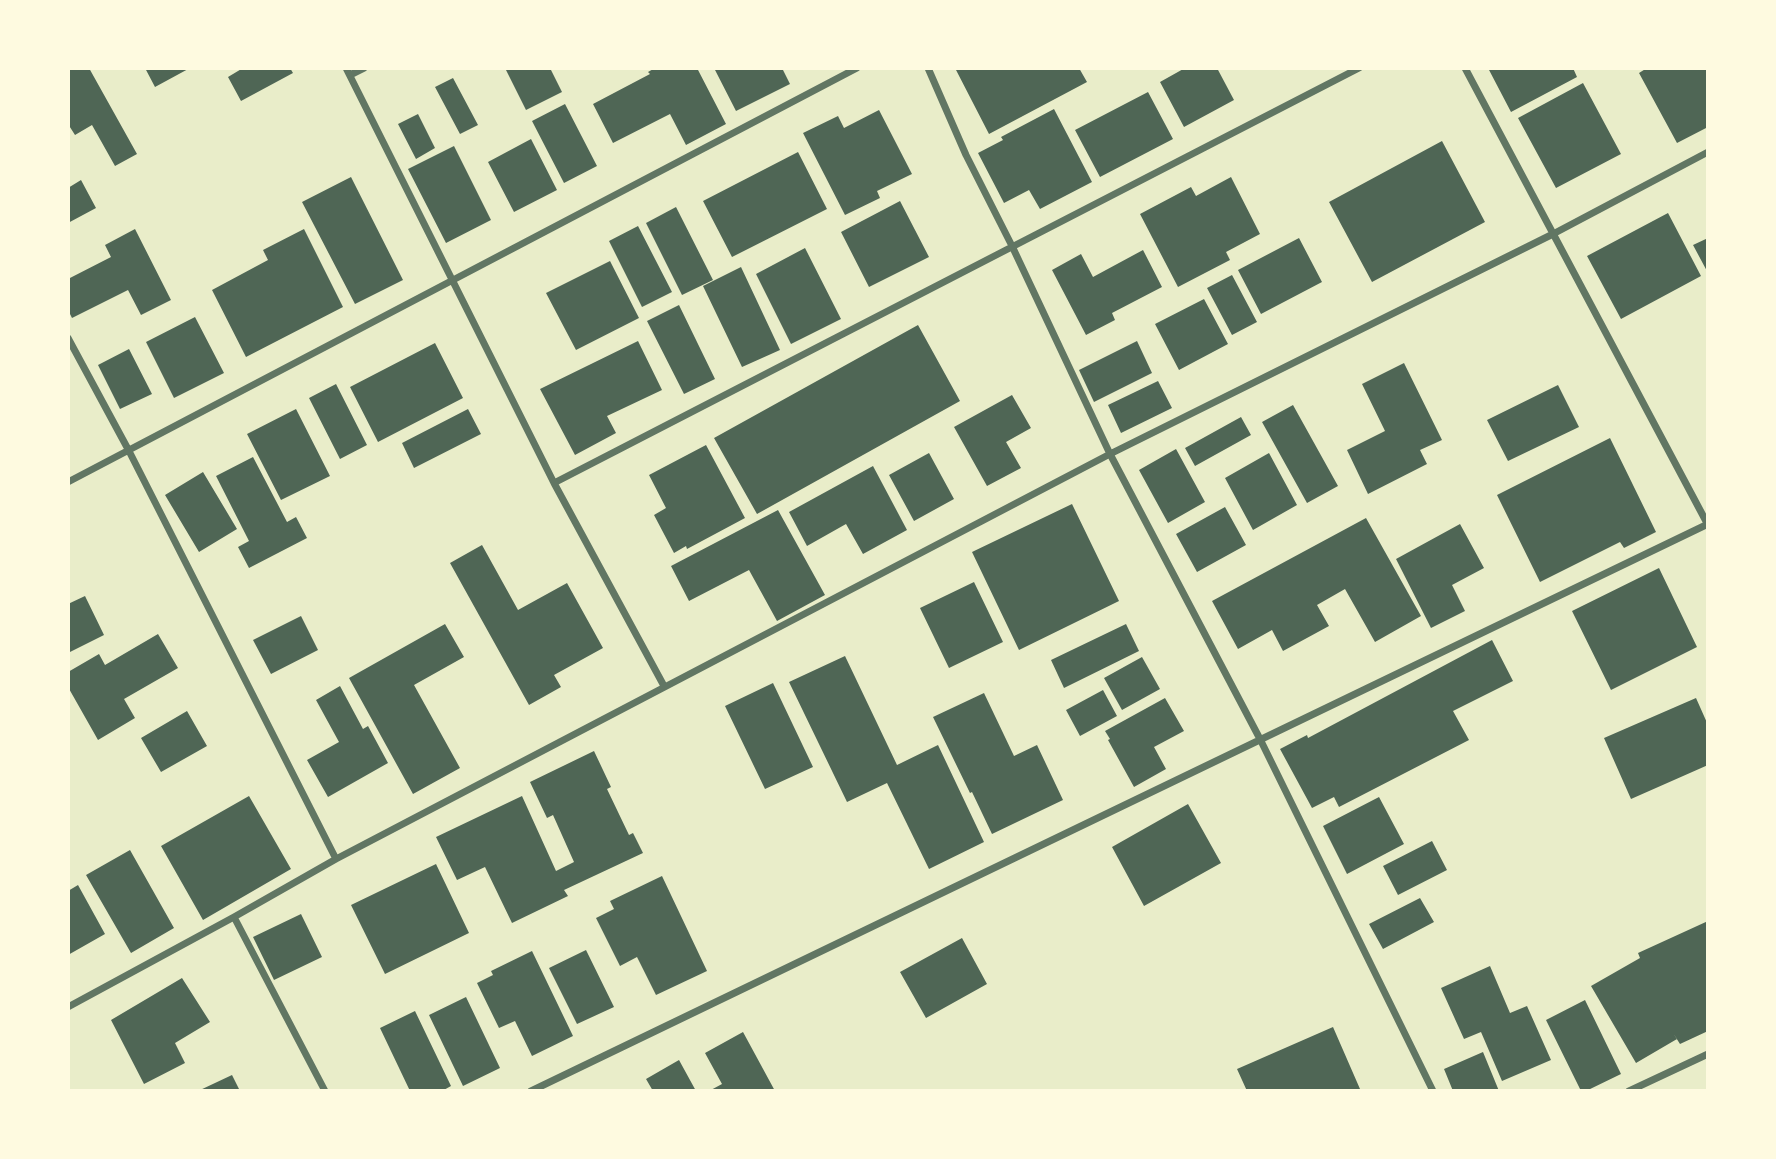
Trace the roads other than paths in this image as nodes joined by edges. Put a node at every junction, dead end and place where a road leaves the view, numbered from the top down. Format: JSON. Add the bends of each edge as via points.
{"nodes":[{"id":1,"x":364,"y":68,"type":"edge"},
{"id":2,"x":857,"y":68,"type":"edge"},
{"id":3,"x":928,"y":68,"type":"edge"},
{"id":4,"x":1359,"y":68,"type":"edge"},
{"id":5,"x":1465,"y":68,"type":"edge"},
{"id":6,"x":348,"y":72,"type":"edge"},
{"id":7,"x":1708,"y":152,"type":"edge"},
{"id":8,"x":1553,"y":234,"type":"junction"},
{"id":9,"x":1012,"y":246,"type":"junction"},
{"id":10,"x":452,"y":279,"type":"junction"},
{"id":11,"x":68,"y":338,"type":"edge"},
{"id":12,"x":129,"y":451,"type":"junction"},
{"id":13,"x":1110,"y":454,"type":"junction"},
{"id":14,"x":68,"y":482,"type":"edge"},
{"id":15,"x":554,"y":483,"type":"junction"},
{"id":16,"x":1708,"y":524,"type":"edge"},
{"id":17,"x":664,"y":686,"type":"junction"},
{"id":18,"x":1260,"y":739,"type":"junction"},
{"id":19,"x":336,"y":859,"type":"junction"},
{"id":20,"x":234,"y":917,"type":"junction"},
{"id":21,"x":68,"y":1007,"type":"edge"},
{"id":22,"x":1708,"y":1054,"type":"edge"},
{"id":23,"x":325,"y":1091,"type":"edge"},
{"id":24,"x":531,"y":1091,"type":"edge"},
{"id":25,"x":1433,"y":1091,"type":"edge"},
{"id":26,"x":1629,"y":1091,"type":"edge"}],
"edges":[{"from":1,"to":6,"type":"street"},
{"from":2,"to":10,"type":"street"},
{"from":3,"to":9,"type":"street"},
{"from":4,"to":9,"type":"street"},
{"from":5,"to":8,"type":"street"},
{"from":6,"to":10,"type":"street"},
{"from":7,"to":8,"type":"street"},
{"from":8,"to":13,"type":"street"},
{"from":8,"to":16,"type":"street"},
{"from":9,"to":13,"type":"street"},
{"from":9,"to":15,"type":"street"},
{"from":10,"to":12,"type":"street"},
{"from":10,"to":15,"type":"street"},
{"from":11,"to":12,"type":"street"},
{"from":12,"to":14,"type":"street"},
{"from":12,"to":19,"type":"street"},
{"from":13,"to":17,"type":"street"},
{"from":13,"to":18,"type":"street"},
{"from":15,"to":17,"type":"street"},
{"from":16,"to":18,"type":"street"},
{"from":17,"to":19,"type":"street"},
{"from":18,"to":24,"type":"street"},
{"from":18,"to":25,"type":"street"},
{"from":19,"to":20,"type":"street"},
{"from":20,"to":21,"type":"street"},
{"from":20,"to":23,"type":"street"},
{"from":22,"to":26,"type":"street"}]}
